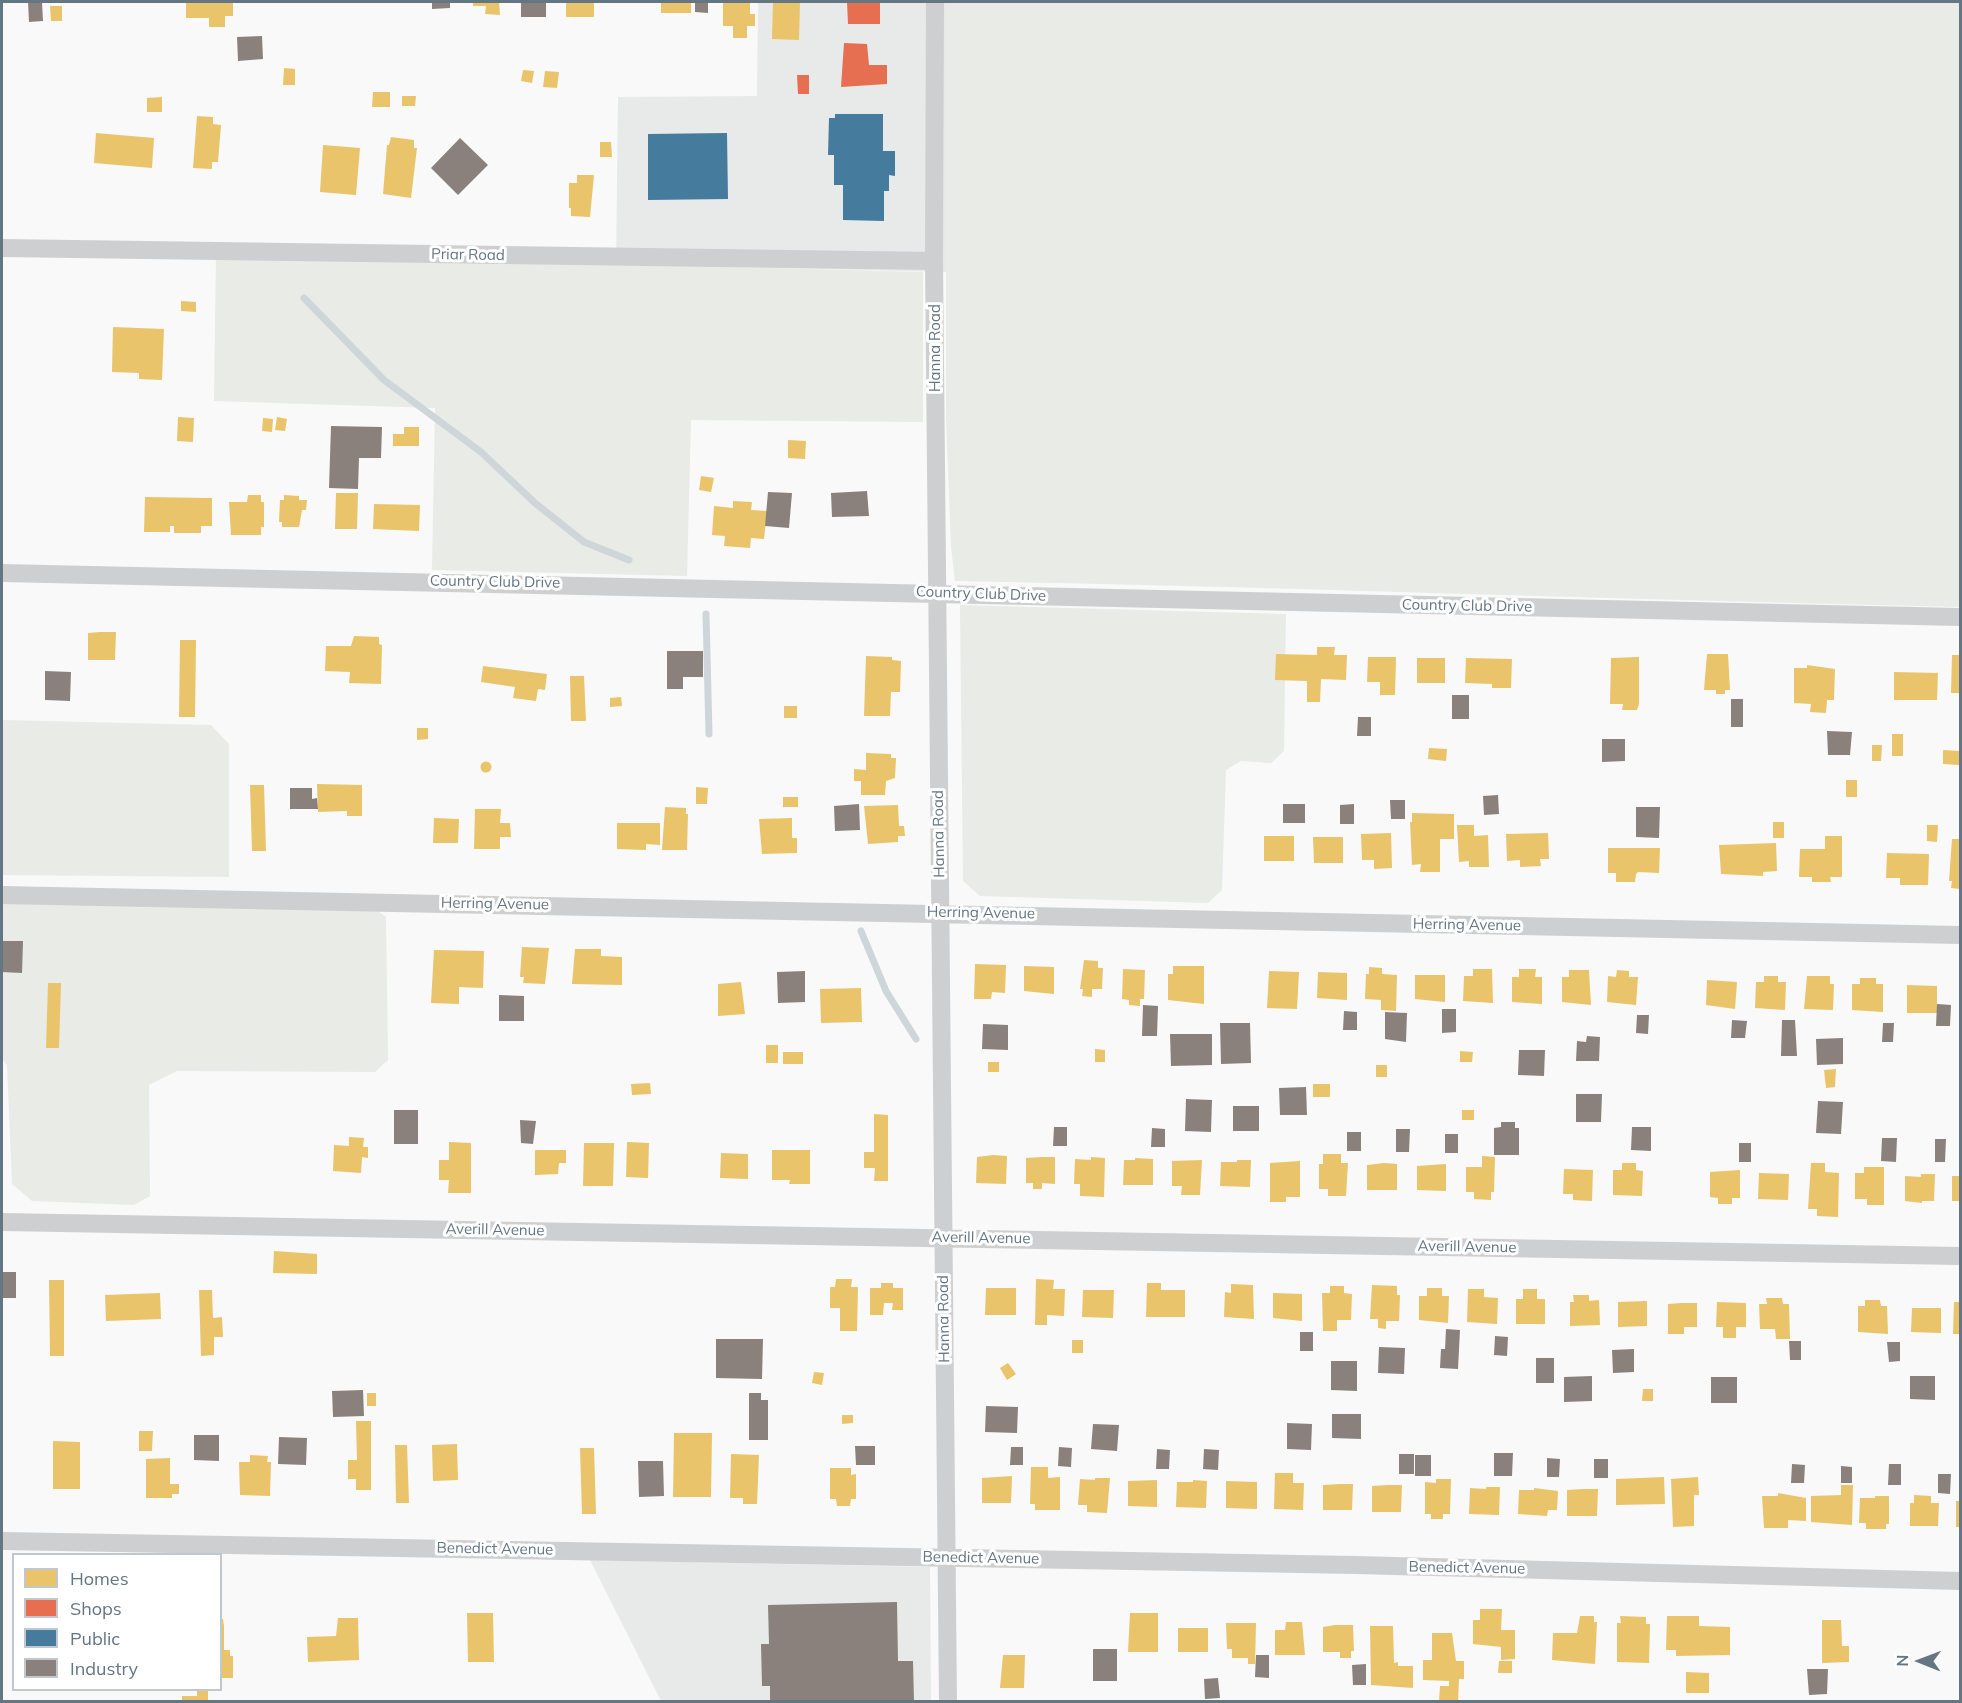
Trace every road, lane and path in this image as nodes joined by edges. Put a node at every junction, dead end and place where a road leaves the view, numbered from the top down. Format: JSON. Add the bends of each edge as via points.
{"nodes":[{"id":1,"x":935,"y":2,"type":"edge"},
{"id":2,"x":2,"y":248,"type":"edge"},
{"id":3,"x":934,"y":261,"type":"junction"},
{"id":4,"x":2,"y":573,"type":"edge"},
{"id":5,"x":937,"y":592,"type":"junction"},
{"id":6,"x":1960,"y":617,"type":"edge"},
{"id":7,"x":2,"y":895,"type":"edge"},
{"id":8,"x":940,"y":912,"type":"junction"},
{"id":9,"x":1960,"y":935,"type":"edge"},
{"id":10,"x":2,"y":1222,"type":"edge"},
{"id":11,"x":944,"y":1238,"type":"junction"},
{"id":12,"x":1960,"y":1256,"type":"edge"},
{"id":13,"x":2,"y":1541,"type":"edge"},
{"id":14,"x":947,"y":1558,"type":"junction"},
{"id":15,"x":1960,"y":1581,"type":"edge"},
{"id":16,"x":948,"y":1701,"type":"edge"}],
"edges":[{"from":1,"to":3,"type":"street","name":"Hanna Road"},
{"from":2,"to":3,"type":"street","name":"Priar Road"},
{"from":3,"to":5,"type":"street","name":"Hanna Road"},
{"from":4,"to":5,"type":"street","name":"Country Club Drive"},
{"from":5,"to":6,"type":"street","name":"Country Club Drive","via":[[1129,600]]},
{"from":5,"to":8,"type":"street","name":"Hanna Road"},
{"from":7,"to":8,"type":"street","name":"Herring Avenue"},
{"from":8,"to":9,"type":"street","name":"Herring Avenue"},
{"from":8,"to":11,"type":"street","name":"Hanna Road"},
{"from":10,"to":11,"type":"street","name":"Averill Avenue"},
{"from":11,"to":12,"type":"street","name":"Averill Avenue"},
{"from":11,"to":14,"type":"street","name":"Hanna Road"},
{"from":13,"to":14,"type":"street","name":"Benedict Avenue"},
{"from":14,"to":15,"type":"street","name":"Benedict Avenue"},
{"from":14,"to":16,"type":"street","name":"Hanna Road"}]}
